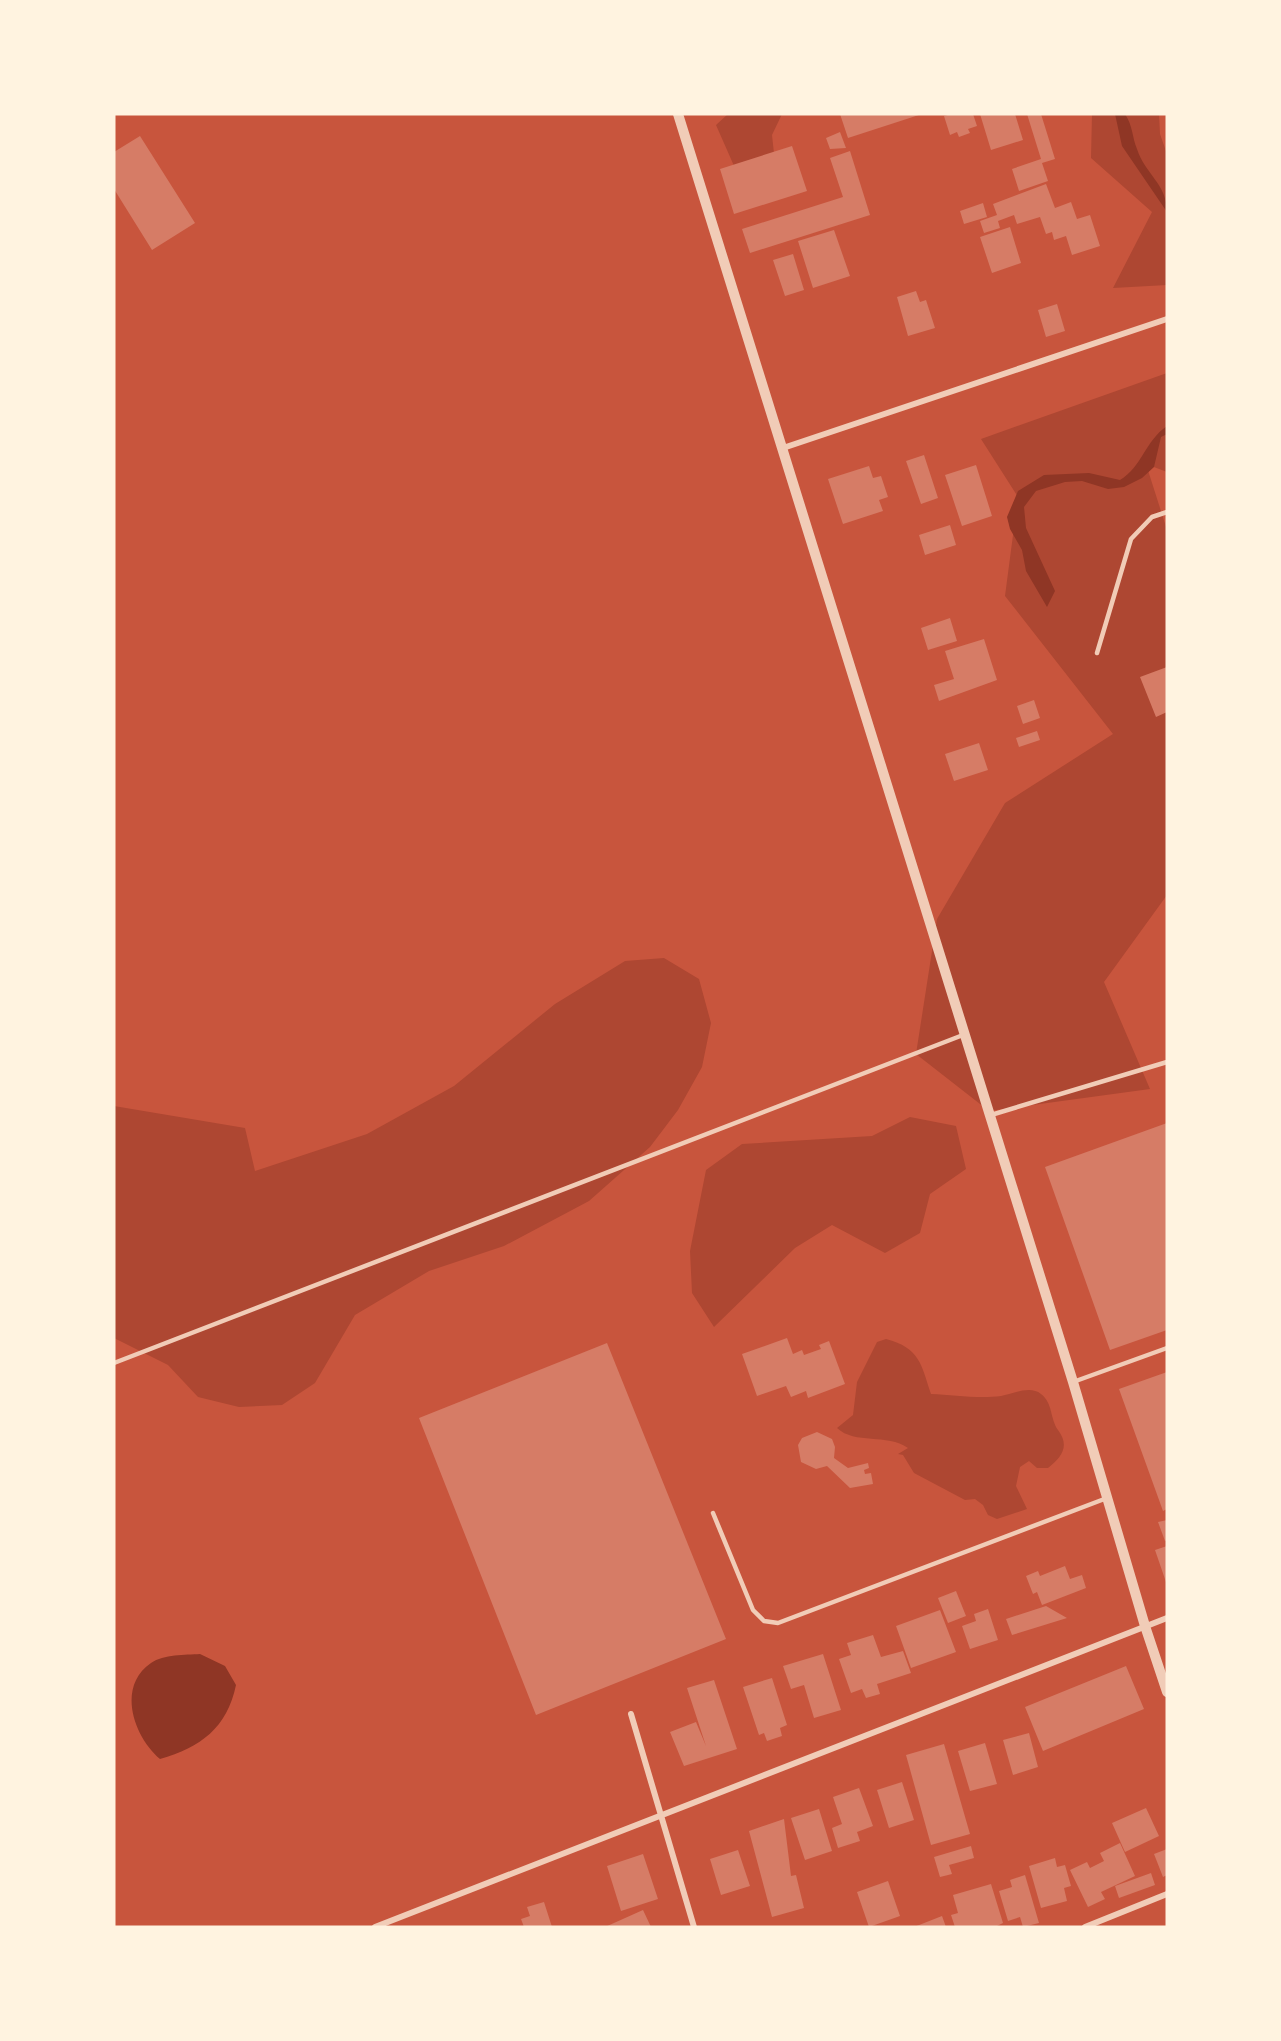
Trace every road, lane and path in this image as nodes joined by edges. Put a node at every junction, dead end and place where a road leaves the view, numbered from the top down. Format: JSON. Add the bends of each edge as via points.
{"nodes":[{"id":1,"x":678,"y":114,"type":"edge"},
{"id":2,"x":1167,"y":319,"type":"edge"},
{"id":3,"x":783,"y":448,"type":"junction"},
{"id":4,"x":1167,"y":512,"type":"edge"},
{"id":5,"x":1097,"y":652,"type":"dead end"},
{"id":6,"x":963,"y":1035,"type":"junction"},
{"id":7,"x":1167,"y":1062,"type":"edge"},
{"id":8,"x":988,"y":1115,"type":"junction"},
{"id":9,"x":1167,"y":1348,"type":"edge"},
{"id":10,"x":114,"y":1363,"type":"edge"},
{"id":11,"x":1073,"y":1382,"type":"junction"},
{"id":12,"x":1107,"y":1498,"type":"junction"},
{"id":13,"x":713,"y":1514,"type":"dead end"},
{"id":14,"x":1167,"y":1618,"type":"edge"},
{"id":15,"x":1145,"y":1626,"type":"junction"},
{"id":16,"x":1167,"y":1692,"type":"edge"},
{"id":17,"x":631,"y":1714,"type":"dead end"},
{"id":18,"x":660,"y":1817,"type":"junction"},
{"id":19,"x":1167,"y":1894,"type":"edge"},
{"id":20,"x":375,"y":1927,"type":"edge"},
{"id":21,"x":694,"y":1927,"type":"edge"},
{"id":22,"x":1085,"y":1927,"type":"edge"}],
"edges":[{"from":1,"to":3,"type":"street"},
{"from":2,"to":3,"type":"street"},
{"from":3,"to":6,"type":"street"},
{"from":4,"to":5,"type":"lane","via":[[1152,517],[1131,539]]},
{"from":6,"to":8,"type":"street"},
{"from":6,"to":10,"type":"lane"},
{"from":7,"to":8,"type":"lane"},
{"from":8,"to":11,"type":"street"},
{"from":9,"to":11,"type":"lane"},
{"from":11,"to":12,"type":"street"},
{"from":12,"to":13,"type":"lane","via":[[778,1623],[764,1621],[753,1610]]},
{"from":12,"to":15,"type":"street"},
{"from":14,"to":15,"type":"street"},
{"from":15,"to":16,"type":"street"},
{"from":15,"to":18,"type":"street"},
{"from":17,"to":18,"type":"street"},
{"from":18,"to":20,"type":"street"},
{"from":18,"to":21,"type":"street"},
{"from":19,"to":22,"type":"street"}]}
